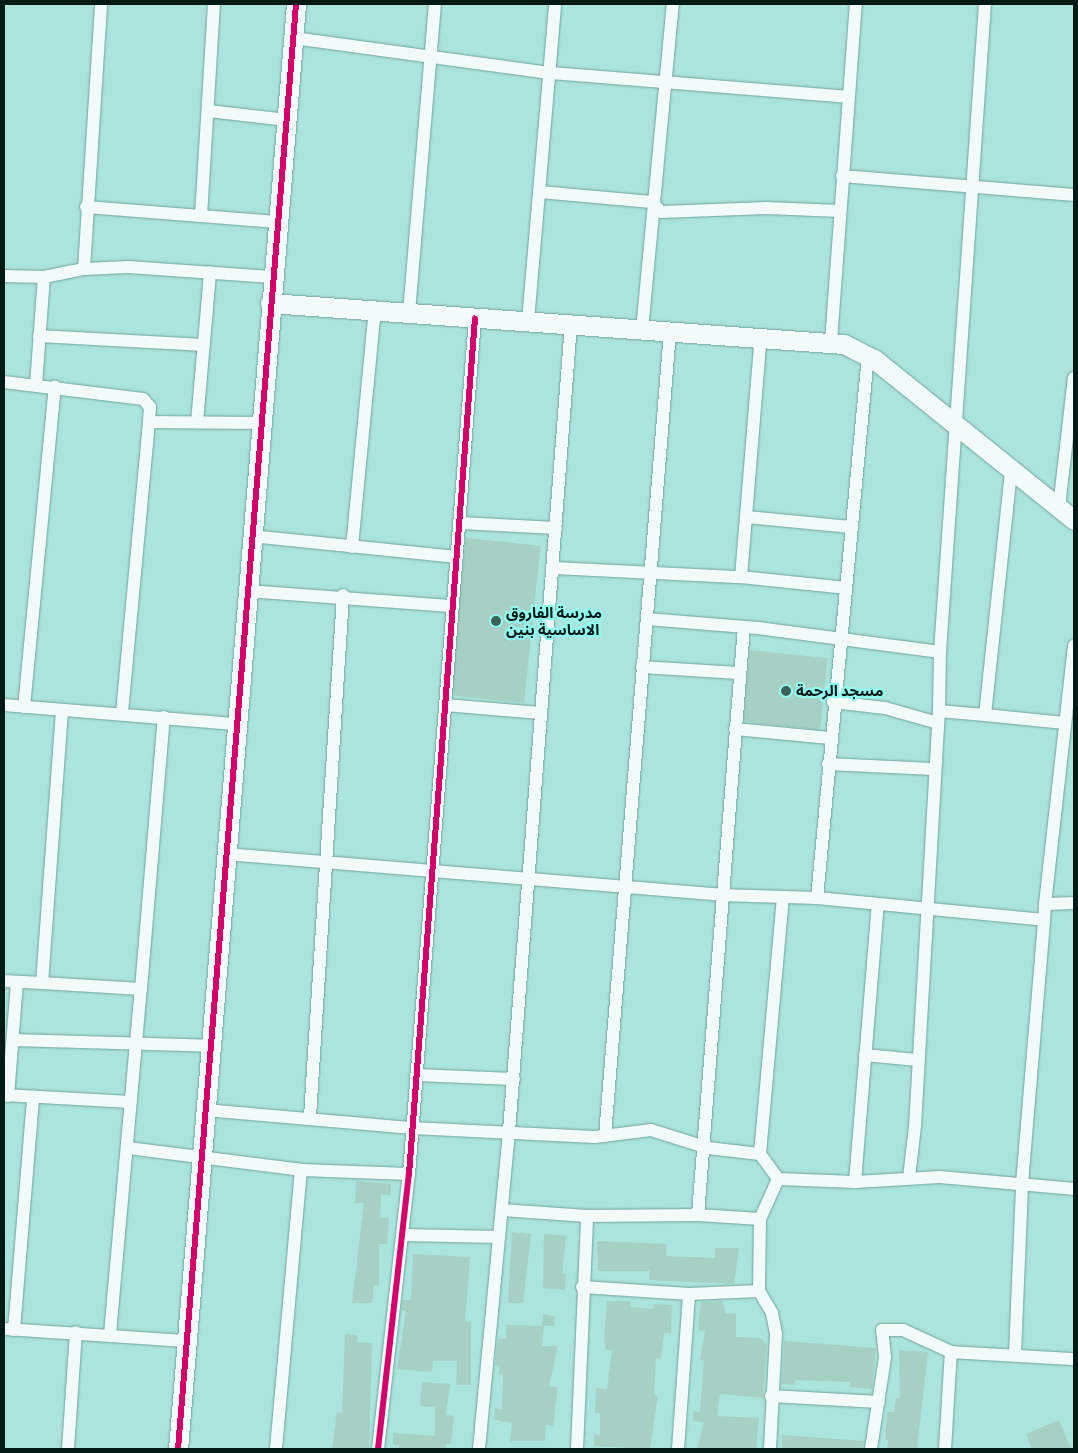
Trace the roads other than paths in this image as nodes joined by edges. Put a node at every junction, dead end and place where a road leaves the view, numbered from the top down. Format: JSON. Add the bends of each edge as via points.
{"nodes":[{"id":1,"x":101,"y":4,"type":"edge"},
{"id":2,"x":214,"y":4,"type":"edge"},
{"id":3,"x":296,"y":4,"type":"edge"},
{"id":4,"x":435,"y":4,"type":"edge"},
{"id":5,"x":555,"y":4,"type":"edge"},
{"id":6,"x":674,"y":4,"type":"edge"},
{"id":7,"x":856,"y":4,"type":"edge"},
{"id":8,"x":985,"y":4,"type":"edge"},
{"id":9,"x":294,"y":38,"type":"junction"},
{"id":10,"x":431,"y":55,"type":"junction"},
{"id":11,"x":550,"y":72,"type":"junction"},
{"id":12,"x":663,"y":84,"type":"junction"},
{"id":13,"x":847,"y":97,"type":"junction"},
{"id":14,"x":208,"y":111,"type":"junction"},
{"id":15,"x":287,"y":120,"type":"junction"},
{"id":16,"x":842,"y":176,"type":"junction"},
{"id":17,"x":970,"y":186,"type":"junction"},
{"id":18,"x":540,"y":192,"type":"junction"},
{"id":19,"x":1074,"y":195,"type":"edge"},
{"id":20,"x":652,"y":202,"type":"junction"},
{"id":21,"x":86,"y":207,"type":"junction"},
{"id":22,"x":839,"y":211,"type":"junction"},
{"id":23,"x":201,"y":216,"type":"junction"},
{"id":24,"x":277,"y":222,"type":"junction"},
{"id":25,"x":84,"y":269,"type":"junction"},
{"id":26,"x":210,"y":273,"type":"junction"},
{"id":27,"x":4,"y":276,"type":"edge"},
{"id":28,"x":44,"y":277,"type":"junction"},
{"id":29,"x":272,"y":277,"type":"junction"},
{"id":30,"x":270,"y":304,"type":"junction"},
{"id":31,"x":375,"y":310,"type":"junction"},
{"id":32,"x":408,"y":313,"type":"junction"},
{"id":33,"x":475,"y":319,"type":"junction"},
{"id":34,"x":528,"y":321,"type":"junction"},
{"id":35,"x":571,"y":323,"type":"junction"},
{"id":36,"x":642,"y":330,"type":"junction"},
{"id":37,"x":670,"y":332,"type":"junction"},
{"id":38,"x":39,"y":336,"type":"junction"},
{"id":39,"x":761,"y":336,"type":"junction"},
{"id":40,"x":831,"y":342,"type":"junction"},
{"id":41,"x":204,"y":345,"type":"junction"},
{"id":42,"x":868,"y":355,"type":"junction"},
{"id":43,"x":1074,"y":378,"type":"edge"},
{"id":44,"x":4,"y":382,"type":"edge"},
{"id":45,"x":36,"y":384,"type":"junction"},
{"id":46,"x":55,"y":386,"type":"junction"},
{"id":47,"x":149,"y":422,"type":"junction"},
{"id":48,"x":197,"y":422,"type":"junction"},
{"id":49,"x":260,"y":423,"type":"junction"},
{"id":50,"x":955,"y":424,"type":"junction"},
{"id":51,"x":1011,"y":470,"type":"junction"},
{"id":52,"x":1059,"y":507,"type":"junction"},
{"id":53,"x":747,"y":517,"type":"junction"},
{"id":54,"x":1074,"y":520,"type":"edge"},
{"id":55,"x":460,"y":523,"type":"junction"},
{"id":56,"x":851,"y":527,"type":"junction"},
{"id":57,"x":556,"y":528,"type":"junction"},
{"id":58,"x":251,"y":536,"type":"junction"},
{"id":59,"x":352,"y":546,"type":"junction"},
{"id":60,"x":457,"y":557,"type":"junction"},
{"id":61,"x":554,"y":568,"type":"junction"},
{"id":62,"x":651,"y":572,"type":"junction"},
{"id":63,"x":741,"y":577,"type":"junction"},
{"id":64,"x":846,"y":588,"type":"junction"},
{"id":65,"x":247,"y":591,"type":"junction"},
{"id":66,"x":343,"y":595,"type":"junction"},
{"id":67,"x":453,"y":606,"type":"junction"},
{"id":68,"x":646,"y":619,"type":"junction"},
{"id":69,"x":744,"y":627,"type":"junction"},
{"id":70,"x":838,"y":637,"type":"junction"},
{"id":71,"x":1074,"y":646,"type":"edge"},
{"id":72,"x":940,"y":652,"type":"junction"},
{"id":73,"x":642,"y":667,"type":"junction"},
{"id":74,"x":738,"y":673,"type":"junction"},
{"id":75,"x":833,"y":702,"type":"junction"},
{"id":76,"x":4,"y":705,"type":"edge"},
{"id":77,"x":445,"y":705,"type":"junction"},
{"id":78,"x":24,"y":707,"type":"junction"},
{"id":79,"x":62,"y":711,"type":"junction"},
{"id":80,"x":122,"y":713,"type":"junction"},
{"id":81,"x":542,"y":713,"type":"junction"},
{"id":82,"x":985,"y":715,"type":"junction"},
{"id":83,"x":164,"y":717,"type":"junction"},
{"id":84,"x":939,"y":717,"type":"junction"},
{"id":85,"x":1065,"y":723,"type":"junction"},
{"id":86,"x":237,"y":724,"type":"junction"},
{"id":87,"x":735,"y":729,"type":"junction"},
{"id":88,"x":830,"y":738,"type":"junction"},
{"id":89,"x":828,"y":764,"type":"junction"},
{"id":90,"x":933,"y":769,"type":"junction"},
{"id":91,"x":226,"y":854,"type":"junction"},
{"id":92,"x":327,"y":862,"type":"junction"},
{"id":93,"x":433,"y":869,"type":"junction"},
{"id":94,"x":529,"y":877,"type":"junction"},
{"id":95,"x":623,"y":887,"type":"junction"},
{"id":96,"x":724,"y":895,"type":"junction"},
{"id":97,"x":783,"y":897,"type":"junction"},
{"id":98,"x":816,"y":898,"type":"junction"},
{"id":99,"x":1074,"y":903,"type":"edge"},
{"id":100,"x":878,"y":904,"type":"junction"},
{"id":101,"x":1045,"y":904,"type":"junction"},
{"id":102,"x":927,"y":909,"type":"junction"},
{"id":103,"x":1044,"y":920,"type":"junction"},
{"id":104,"x":10,"y":982,"type":"edge"},
{"id":105,"x":42,"y":983,"type":"junction"},
{"id":106,"x":141,"y":989,"type":"junction"},
{"id":107,"x":13,"y":1040,"type":"junction"},
{"id":108,"x":136,"y":1046,"type":"junction"},
{"id":109,"x":210,"y":1046,"type":"junction"},
{"id":110,"x":866,"y":1055,"type":"junction"},
{"id":111,"x":917,"y":1060,"type":"junction"},
{"id":112,"x":416,"y":1075,"type":"junction"},
{"id":113,"x":514,"y":1079,"type":"junction"},
{"id":114,"x":6,"y":1095,"type":"edge"},
{"id":115,"x":34,"y":1098,"type":"junction"},
{"id":116,"x":131,"y":1102,"type":"junction"},
{"id":117,"x":205,"y":1110,"type":"junction"},
{"id":118,"x":310,"y":1117,"type":"junction"},
{"id":119,"x":412,"y":1128,"type":"junction"},
{"id":120,"x":509,"y":1131,"type":"junction"},
{"id":121,"x":605,"y":1136,"type":"junction"},
{"id":122,"x":701,"y":1146,"type":"junction"},
{"id":123,"x":128,"y":1148,"type":"junction"},
{"id":124,"x":760,"y":1154,"type":"junction"},
{"id":125,"x":202,"y":1158,"type":"junction"},
{"id":126,"x":302,"y":1170,"type":"junction"},
{"id":127,"x":409,"y":1174,"type":"junction"},
{"id":128,"x":909,"y":1178,"type":"junction"},
{"id":129,"x":778,"y":1179,"type":"junction"},
{"id":130,"x":855,"y":1182,"type":"junction"},
{"id":131,"x":1022,"y":1184,"type":"junction"},
{"id":132,"x":1074,"y":1188,"type":"edge"},
{"id":133,"x":502,"y":1210,"type":"junction"},
{"id":134,"x":698,"y":1214,"type":"junction"},
{"id":135,"x":587,"y":1216,"type":"junction"},
{"id":136,"x":760,"y":1219,"type":"junction"},
{"id":137,"x":403,"y":1235,"type":"junction"},
{"id":138,"x":499,"y":1237,"type":"junction"},
{"id":139,"x":582,"y":1287,"type":"junction"},
{"id":140,"x":758,"y":1291,"type":"junction"},
{"id":141,"x":688,"y":1294,"type":"junction"},
{"id":142,"x":9,"y":1329,"type":"edge"},
{"id":143,"x":76,"y":1332,"type":"junction"},
{"id":144,"x":110,"y":1334,"type":"junction"},
{"id":145,"x":187,"y":1341,"type":"junction"},
{"id":146,"x":951,"y":1352,"type":"junction"},
{"id":147,"x":1015,"y":1354,"type":"junction"},
{"id":148,"x":1074,"y":1359,"type":"edge"},
{"id":149,"x":771,"y":1396,"type":"junction"},
{"id":150,"x":879,"y":1402,"type":"junction"},
{"id":151,"x":68,"y":1449,"type":"edge"},
{"id":152,"x":178,"y":1449,"type":"edge"},
{"id":153,"x":276,"y":1449,"type":"edge"},
{"id":154,"x":378,"y":1449,"type":"edge"},
{"id":155,"x":478,"y":1449,"type":"edge"},
{"id":156,"x":577,"y":1449,"type":"edge"},
{"id":157,"x":678,"y":1449,"type":"edge"},
{"id":158,"x":770,"y":1449,"type":"edge"},
{"id":159,"x":871,"y":1449,"type":"edge"},
{"id":160,"x":945,"y":1449,"type":"edge"}],
"edges":[{"from":1,"to":21,"type":"street"},
{"from":2,"to":14,"type":"street"},
{"from":3,"to":9,"type":"street"},
{"from":4,"to":10,"type":"street"},
{"from":5,"to":11,"type":"street"},
{"from":6,"to":12,"type":"street"},
{"from":7,"to":13,"type":"street"},
{"from":8,"to":17,"type":"street"},
{"from":9,"to":10,"type":"street"},
{"from":9,"to":15,"type":"street"},
{"from":10,"to":11,"type":"street"},
{"from":10,"to":32,"type":"street"},
{"from":11,"to":12,"type":"street"},
{"from":11,"to":18,"type":"street"},
{"from":12,"to":13,"type":"street"},
{"from":12,"to":20,"type":"street"},
{"from":13,"to":16,"type":"street"},
{"from":14,"to":15,"type":"street"},
{"from":14,"to":23,"type":"street"},
{"from":15,"to":24,"type":"street"},
{"from":16,"to":17,"type":"street"},
{"from":16,"to":22,"type":"street"},
{"from":17,"to":19,"type":"street"},
{"from":17,"to":50,"type":"street"},
{"from":18,"to":20,"type":"street"},
{"from":18,"to":34,"type":"street"},
{"from":20,"to":22,"type":"street","via":[[661,212],[678,213],[766,208]]},
{"from":20,"to":36,"type":"street"},
{"from":21,"to":23,"type":"street"},
{"from":21,"to":25,"type":"street"},
{"from":22,"to":40,"type":"street"},
{"from":23,"to":24,"type":"street"},
{"from":24,"to":29,"type":"street"},
{"from":25,"to":26,"type":"street","via":[[128,267]]},
{"from":25,"to":28,"type":"street"},
{"from":26,"to":29,"type":"street"},
{"from":26,"to":41,"type":"street"},
{"from":27,"to":28,"type":"street"},
{"from":28,"to":38,"type":"street"},
{"from":29,"to":30,"type":"street"},
{"from":30,"to":31,"type":"street"},
{"from":30,"to":49,"type":"street"},
{"from":31,"to":32,"type":"street"},
{"from":31,"to":59,"type":"street"},
{"from":32,"to":33,"type":"street"},
{"from":33,"to":34,"type":"street"},
{"from":33,"to":55,"type":"street"},
{"from":34,"to":35,"type":"street"},
{"from":35,"to":36,"type":"street"},
{"from":35,"to":57,"type":"street"},
{"from":36,"to":37,"type":"street"},
{"from":37,"to":39,"type":"street"},
{"from":37,"to":62,"type":"street"},
{"from":38,"to":41,"type":"street"},
{"from":38,"to":45,"type":"street"},
{"from":39,"to":40,"type":"street"},
{"from":39,"to":53,"type":"street"},
{"from":40,"to":42,"type":"street"},
{"from":41,"to":48,"type":"street"},
{"from":42,"to":50,"type":"street"},
{"from":42,"to":56,"type":"street"},
{"from":43,"to":52,"type":"street"},
{"from":44,"to":45,"type":"street"},
{"from":45,"to":46,"type":"street"},
{"from":46,"to":47,"type":"street","via":[[143,399],[150,407]]},
{"from":46,"to":78,"type":"street"},
{"from":47,"to":48,"type":"street"},
{"from":47,"to":80,"type":"street"},
{"from":48,"to":49,"type":"street"},
{"from":49,"to":58,"type":"street"},
{"from":50,"to":51,"type":"street"},
{"from":50,"to":72,"type":"street"},
{"from":51,"to":52,"type":"street"},
{"from":51,"to":82,"type":"street"},
{"from":52,"to":54,"type":"street"},
{"from":53,"to":56,"type":"street"},
{"from":53,"to":63,"type":"street"},
{"from":55,"to":57,"type":"street"},
{"from":55,"to":60,"type":"street"},
{"from":56,"to":64,"type":"street"},
{"from":57,"to":61,"type":"street"},
{"from":58,"to":59,"type":"street"},
{"from":58,"to":65,"type":"street"},
{"from":59,"to":60,"type":"street"},
{"from":60,"to":67,"type":"street"},
{"from":61,"to":62,"type":"street"},
{"from":61,"to":81,"type":"street"},
{"from":62,"to":63,"type":"street"},
{"from":62,"to":68,"type":"street"},
{"from":63,"to":64,"type":"street"},
{"from":64,"to":70,"type":"street"},
{"from":65,"to":66,"type":"street"},
{"from":65,"to":86,"type":"street"},
{"from":66,"to":67,"type":"street"},
{"from":66,"to":92,"type":"street"},
{"from":67,"to":77,"type":"street"},
{"from":68,"to":69,"type":"street"},
{"from":68,"to":73,"type":"street"},
{"from":69,"to":70,"type":"street"},
{"from":69,"to":74,"type":"street"},
{"from":70,"to":72,"type":"street"},
{"from":70,"to":75,"type":"street"},
{"from":71,"to":85,"type":"street"},
{"from":72,"to":84,"type":"street"},
{"from":73,"to":74,"type":"street"},
{"from":73,"to":95,"type":"street"},
{"from":74,"to":87,"type":"street"},
{"from":75,"to":84,"type":"street"},
{"from":75,"to":88,"type":"street"},
{"from":76,"to":78,"type":"street"},
{"from":77,"to":81,"type":"street"},
{"from":77,"to":93,"type":"street"},
{"from":78,"to":79,"type":"street"},
{"from":79,"to":80,"type":"street"},
{"from":79,"to":105,"type":"street"},
{"from":80,"to":83,"type":"street"},
{"from":81,"to":94,"type":"street"},
{"from":82,"to":84,"type":"street"},
{"from":82,"to":85,"type":"street"},
{"from":83,"to":86,"type":"street"},
{"from":83,"to":106,"type":"street"},
{"from":84,"to":90,"type":"street"},
{"from":85,"to":101,"type":"street"},
{"from":86,"to":91,"type":"street"},
{"from":87,"to":88,"type":"street"},
{"from":87,"to":96,"type":"street"},
{"from":88,"to":89,"type":"street"},
{"from":89,"to":90,"type":"street"},
{"from":89,"to":98,"type":"street"},
{"from":90,"to":102,"type":"street"},
{"from":91,"to":92,"type":"street"},
{"from":91,"to":109,"type":"street"},
{"from":92,"to":93,"type":"street"},
{"from":92,"to":118,"type":"street"},
{"from":93,"to":94,"type":"street"},
{"from":93,"to":112,"type":"street"},
{"from":94,"to":95,"type":"street"},
{"from":94,"to":113,"type":"street"},
{"from":95,"to":96,"type":"street"},
{"from":95,"to":121,"type":"street"},
{"from":96,"to":97,"type":"street"},
{"from":96,"to":122,"type":"street"},
{"from":97,"to":98,"type":"street"},
{"from":97,"to":124,"type":"street"},
{"from":98,"to":100,"type":"street"},
{"from":99,"to":101,"type":"street"},
{"from":100,"to":102,"type":"street"},
{"from":100,"to":110,"type":"street"},
{"from":101,"to":103,"type":"street"},
{"from":102,"to":103,"type":"street"},
{"from":102,"to":111,"type":"street"},
{"from":103,"to":131,"type":"street"},
{"from":104,"to":105,"type":"street"},
{"from":104,"to":107,"type":"street"},
{"from":105,"to":106,"type":"street"},
{"from":106,"to":108,"type":"street"},
{"from":107,"to":108,"type":"street"},
{"from":107,"to":114,"type":"street"},
{"from":108,"to":109,"type":"street"},
{"from":108,"to":116,"type":"street"},
{"from":109,"to":117,"type":"street"},
{"from":110,"to":111,"type":"street"},
{"from":110,"to":130,"type":"street"},
{"from":111,"to":128,"type":"street"},
{"from":112,"to":113,"type":"street"},
{"from":112,"to":119,"type":"street"},
{"from":113,"to":120,"type":"street"},
{"from":114,"to":115,"type":"street"},
{"from":115,"to":116,"type":"street"},
{"from":115,"to":142,"type":"street"},
{"from":116,"to":123,"type":"street"},
{"from":117,"to":118,"type":"street"},
{"from":117,"to":125,"type":"street"},
{"from":118,"to":119,"type":"street"},
{"from":119,"to":120,"type":"street"},
{"from":119,"to":127,"type":"street"},
{"from":120,"to":121,"type":"street"},
{"from":120,"to":133,"type":"street"},
{"from":121,"to":122,"type":"street","via":[[651,1130]]},
{"from":122,"to":124,"type":"street"},
{"from":122,"to":134,"type":"street"},
{"from":123,"to":125,"type":"street"},
{"from":123,"to":144,"type":"street"},
{"from":124,"to":129,"type":"street"},
{"from":125,"to":126,"type":"street"},
{"from":125,"to":145,"type":"street"},
{"from":126,"to":127,"type":"street"},
{"from":126,"to":153,"type":"street"},
{"from":127,"to":137,"type":"street"},
{"from":128,"to":130,"type":"street"},
{"from":128,"to":131,"type":"street"},
{"from":129,"to":130,"type":"street"},
{"from":129,"to":136,"type":"street"},
{"from":131,"to":132,"type":"street"},
{"from":131,"to":147,"type":"street"},
{"from":133,"to":135,"type":"street"},
{"from":133,"to":138,"type":"street"},
{"from":134,"to":135,"type":"street"},
{"from":134,"to":136,"type":"street"},
{"from":135,"to":139,"type":"street"},
{"from":136,"to":140,"type":"street"},
{"from":137,"to":138,"type":"street"},
{"from":137,"to":154,"type":"street"},
{"from":138,"to":155,"type":"street"},
{"from":139,"to":141,"type":"street"},
{"from":139,"to":156,"type":"street"},
{"from":140,"to":141,"type":"street"},
{"from":140,"to":149,"type":"street","via":[[775,1323]]},
{"from":141,"to":157,"type":"street"},
{"from":142,"to":143,"type":"street"},
{"from":143,"to":144,"type":"street"},
{"from":143,"to":151,"type":"street"},
{"from":144,"to":145,"type":"street"},
{"from":145,"to":152,"type":"street"},
{"from":146,"to":147,"type":"street"},
{"from":146,"to":150,"type":"street","via":[[903,1330],[882,1330],[886,1357]]},
{"from":146,"to":160,"type":"street"},
{"from":147,"to":148,"type":"street"},
{"from":149,"to":150,"type":"street"},
{"from":149,"to":158,"type":"street"},
{"from":150,"to":159,"type":"street"}]}
